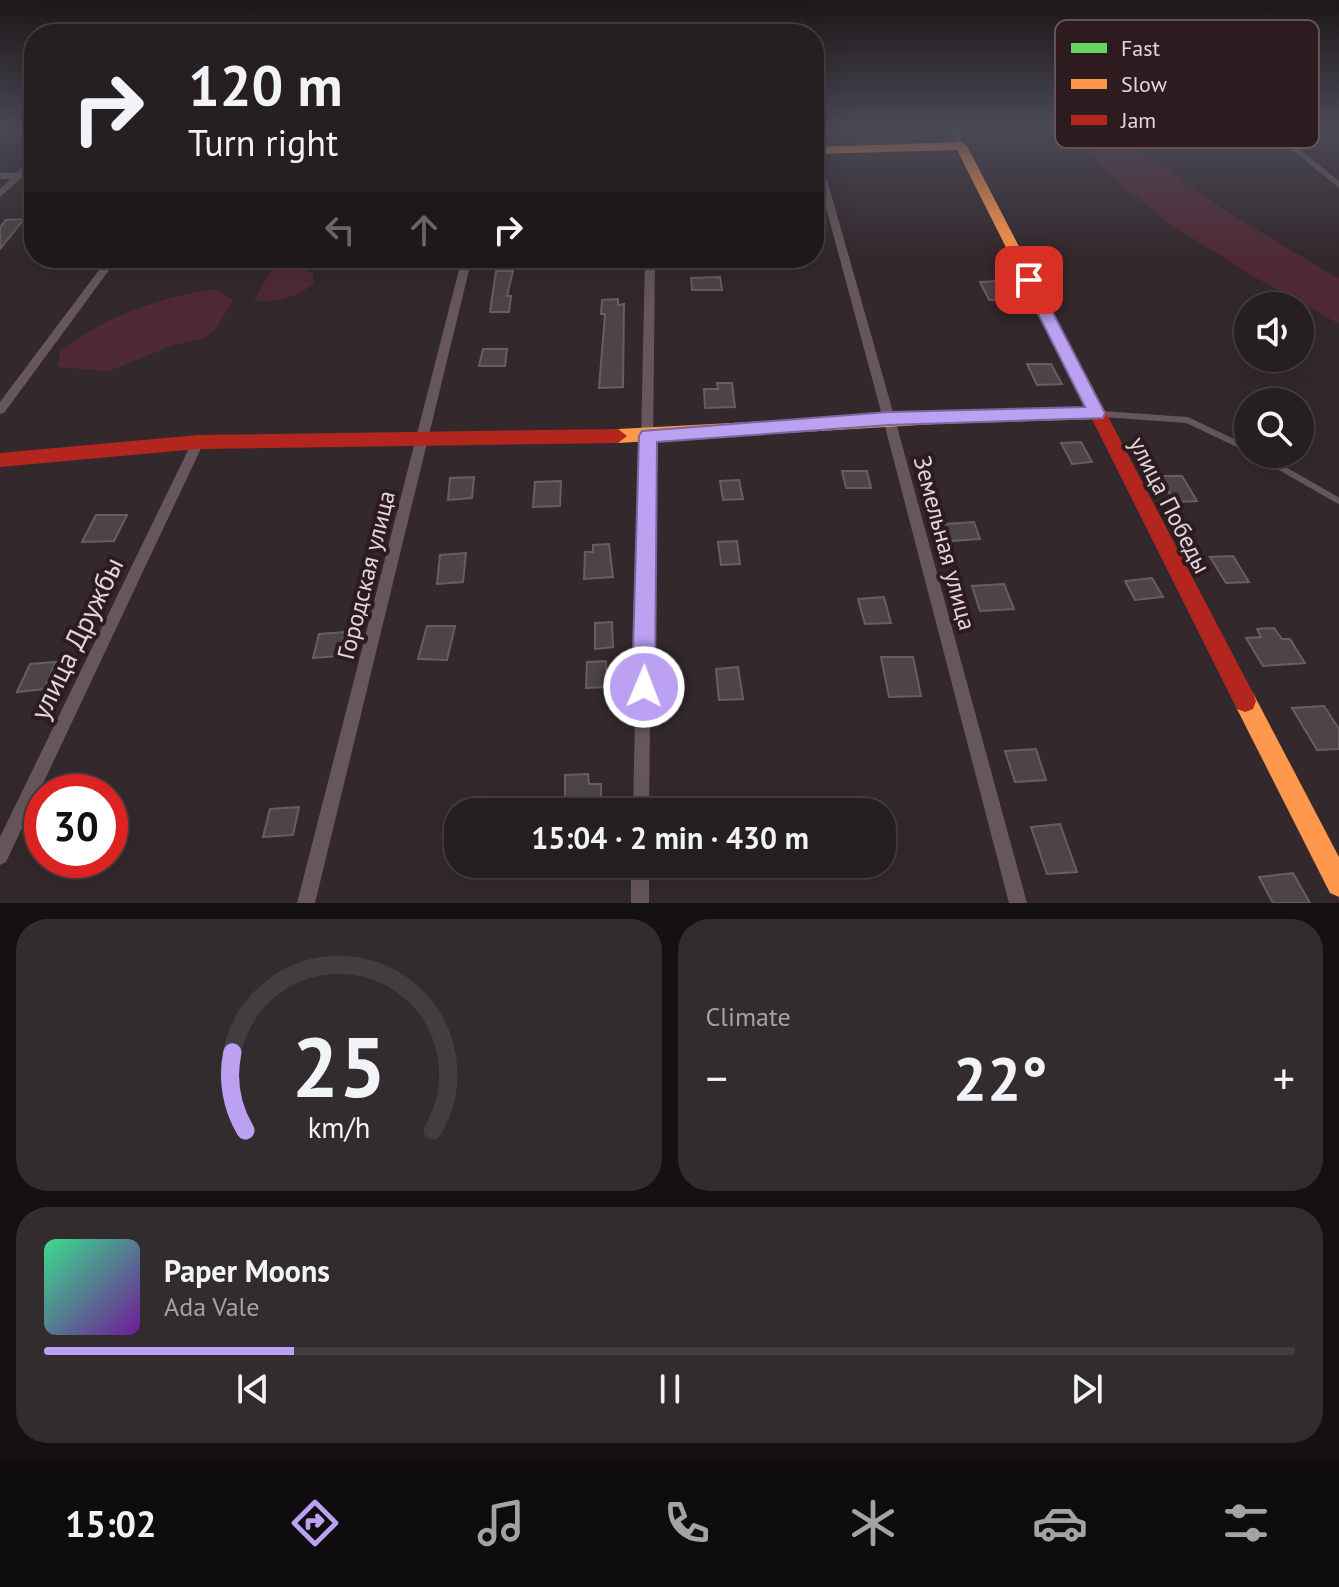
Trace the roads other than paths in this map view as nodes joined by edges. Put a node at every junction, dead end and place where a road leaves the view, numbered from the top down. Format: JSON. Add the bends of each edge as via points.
{"nodes":[{"id":1,"x":24,"y":170,"type":"edge"},
{"id":2,"x":973,"y":170,"type":"edge"},
{"id":3,"x":1321,"y":170,"type":"edge"},
{"id":4,"x":0,"y":176,"type":"edge"},
{"id":5,"x":18,"y":176,"type":"junction"},
{"id":6,"x":24,"y":176,"type":"edge"},
{"id":7,"x":824,"y":184,"type":"edge"},
{"id":8,"x":1339,"y":185,"type":"edge"},
{"id":9,"x":0,"y":194,"type":"edge"},
{"id":10,"x":106,"y":268,"type":"edge"},
{"id":11,"x":465,"y":268,"type":"edge"},
{"id":12,"x":650,"y":268,"type":"edge"},
{"id":13,"x":0,"y":410,"type":"edge"},
{"id":14,"x":1096,"y":413,"type":"junction"},
{"id":15,"x":889,"y":419,"type":"junction"},
{"id":16,"x":648,"y":436,"type":"junction"},
{"id":17,"x":424,"y":437,"type":"junction"},
{"id":18,"x":198,"y":442,"type":"junction"},
{"id":19,"x":1234,"y":442,"type":"edge"},
{"id":20,"x":0,"y":460,"type":"edge"},
{"id":21,"x":1281,"y":468,"type":"edge"},
{"id":22,"x":1339,"y":501,"type":"edge"},
{"id":23,"x":641,"y":798,"type":"edge"},
{"id":24,"x":0,"y":856,"type":"edge"},
{"id":25,"x":640,"y":878,"type":"edge"},
{"id":26,"x":1339,"y":884,"type":"edge"},
{"id":27,"x":306,"y":903,"type":"edge"},
{"id":28,"x":640,"y":903,"type":"edge"},
{"id":29,"x":1018,"y":903,"type":"edge"}],
"edges":[{"from":1,"to":5,"type":"street"},
{"from":2,"to":14,"type":"street","name":"улица Победы"},
{"from":3,"to":8,"type":"street"},
{"from":4,"to":5,"type":"street"},
{"from":5,"to":6,"type":"street"},
{"from":5,"to":9,"type":"street"},
{"from":7,"to":15,"type":"street","name":"Земельная улица"},
{"from":10,"to":13,"type":"street"},
{"from":11,"to":17,"type":"street","name":"Городская улица"},
{"from":12,"to":16,"type":"street"},
{"from":14,"to":15,"type":"street"},
{"from":14,"to":19,"type":"lane","via":[[1187,420]]},
{"from":14,"to":26,"type":"street","name":"улица Победы"},
{"from":15,"to":16,"type":"street"},
{"from":15,"to":29,"type":"street","name":"Земельная улица"},
{"from":16,"to":17,"type":"street"},
{"from":16,"to":23,"type":"street"},
{"from":17,"to":18,"type":"street"},
{"from":17,"to":27,"type":"street","name":"Городская улица"},
{"from":18,"to":20,"type":"street"},
{"from":18,"to":24,"type":"street","name":"улица Дружбы"},
{"from":21,"to":22,"type":"lane"},
{"from":25,"to":28,"type":"street"}]}
